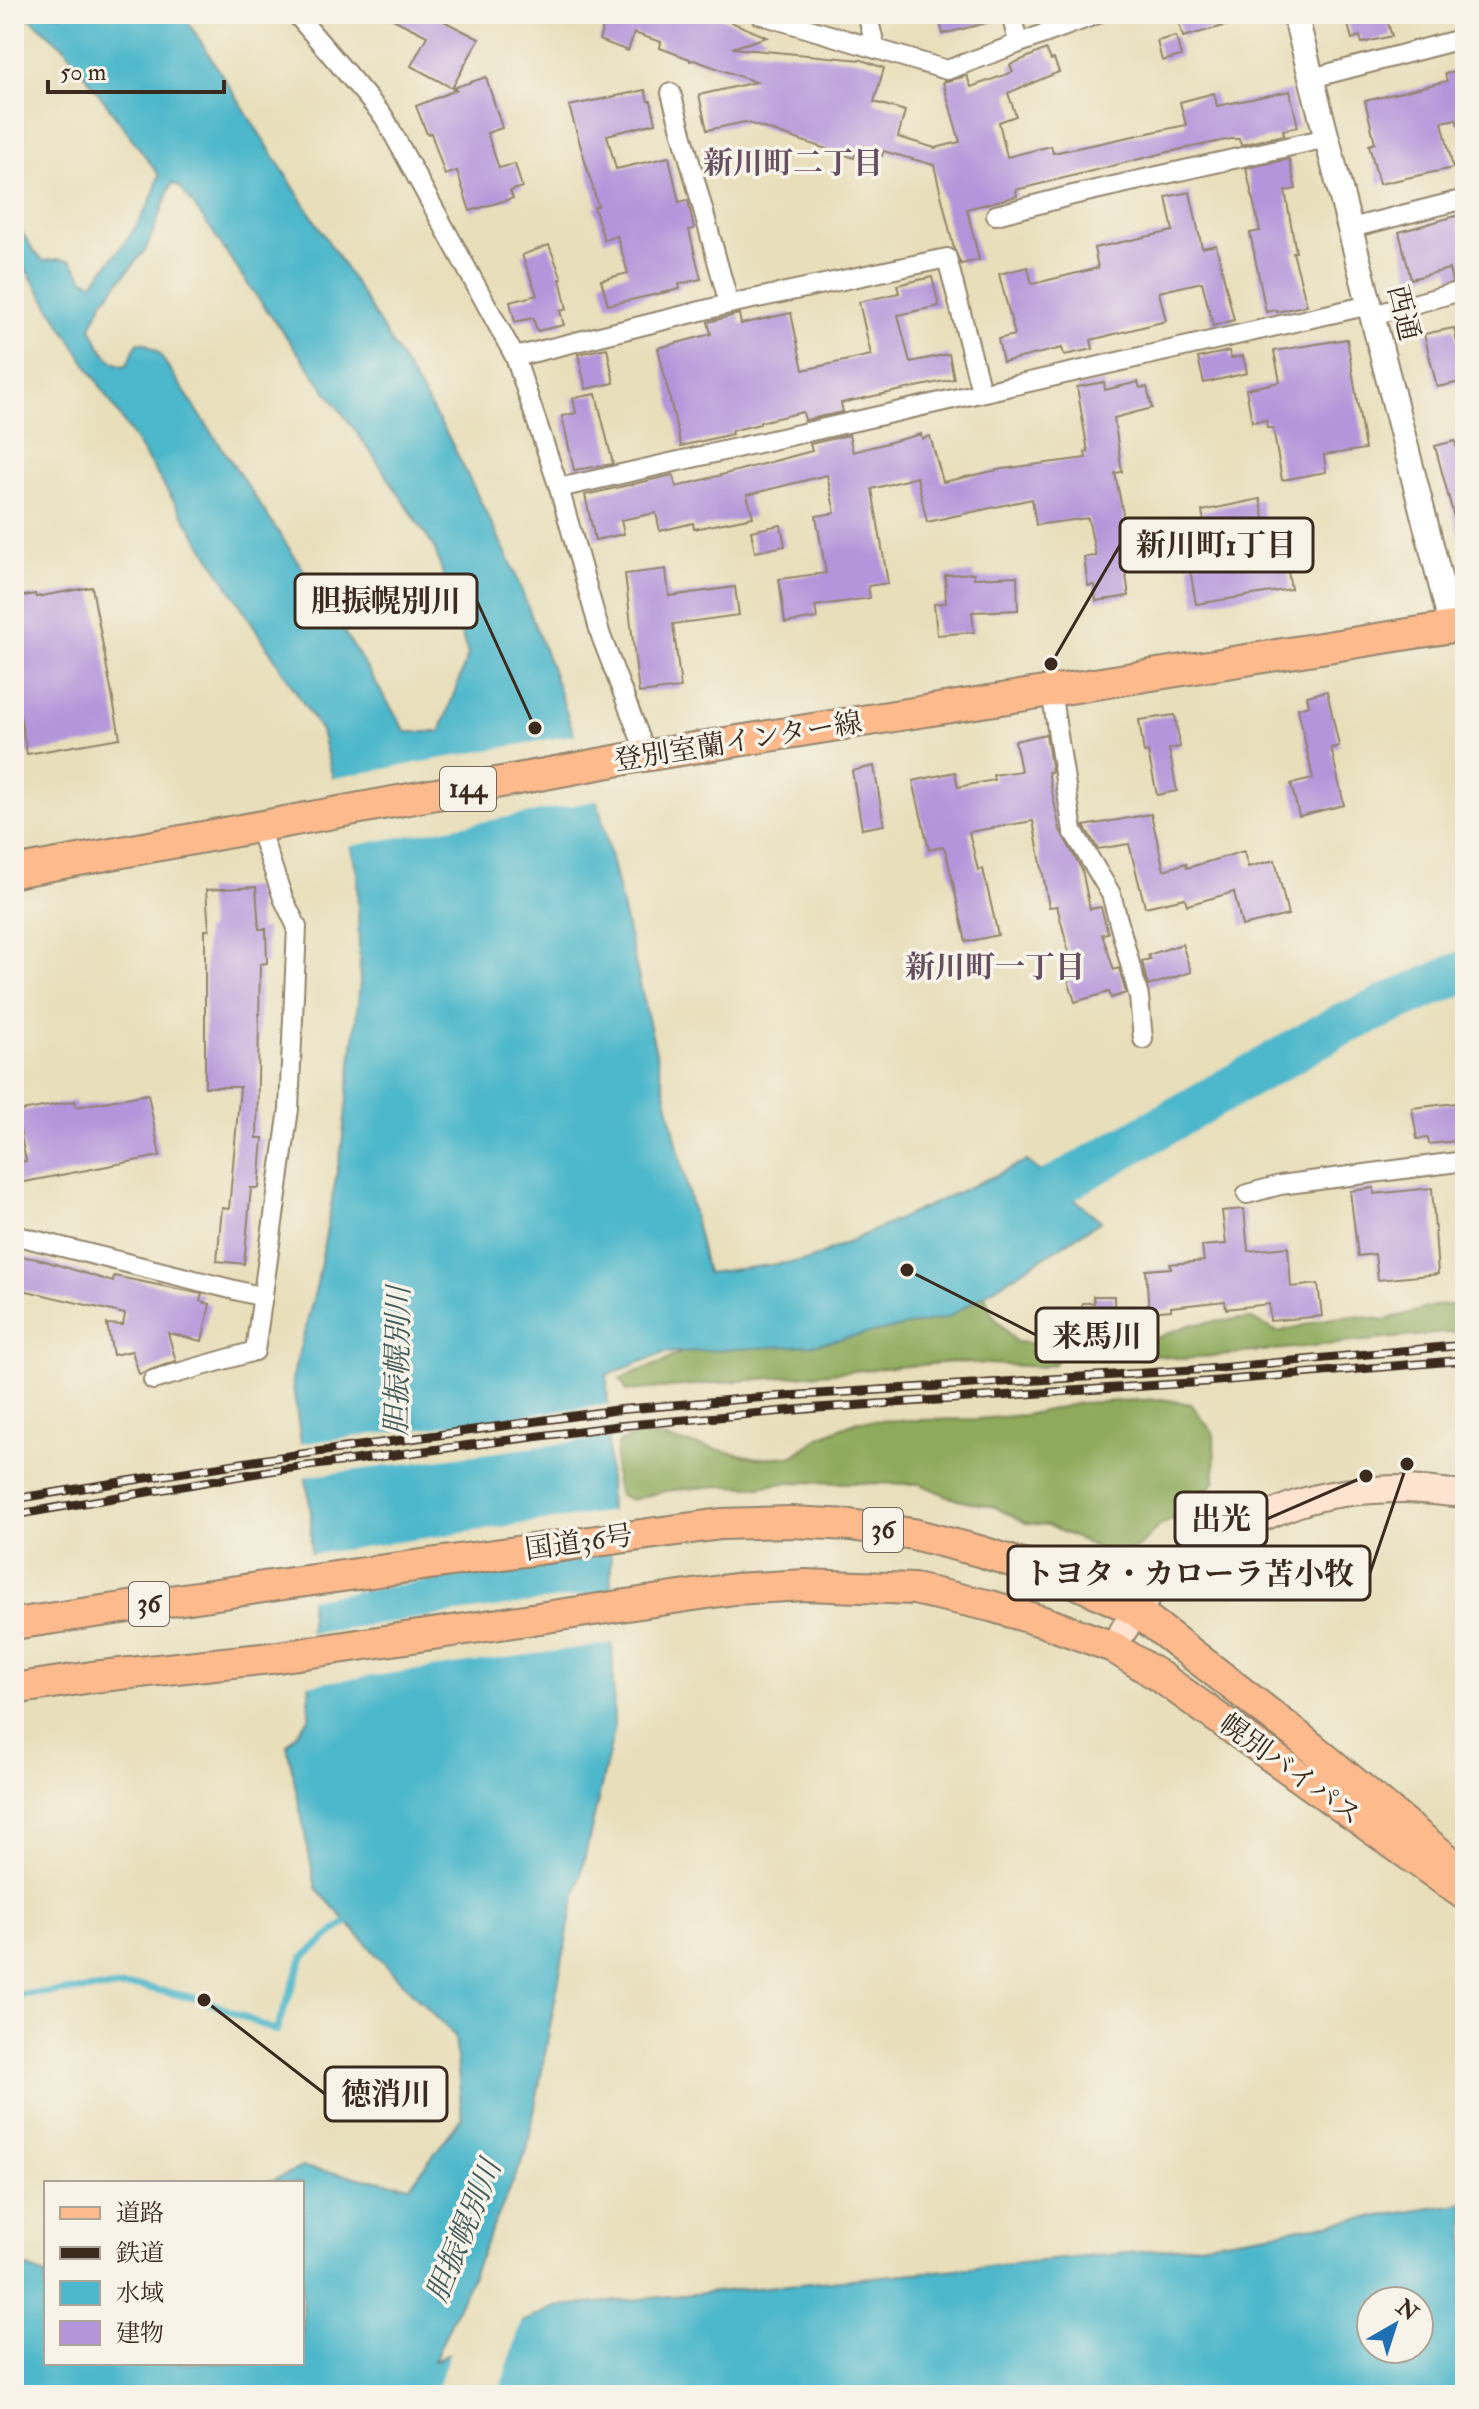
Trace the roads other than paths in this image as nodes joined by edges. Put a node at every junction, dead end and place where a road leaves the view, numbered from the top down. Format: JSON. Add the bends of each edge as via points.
{"nodes":[{"id":1,"x":296,"y":14,"type":"edge"},
{"id":2,"x":759,"y":14,"type":"edge"},
{"id":3,"x":867,"y":14,"type":"edge"},
{"id":4,"x":1011,"y":14,"type":"edge"},
{"id":5,"x":1098,"y":14,"type":"edge"},
{"id":6,"x":1295,"y":14,"type":"edge"},
{"id":7,"x":1465,"y":38,"type":"edge"},
{"id":8,"x":1018,"y":42,"type":"junction"},
{"id":9,"x":876,"y":49,"type":"junction"},
{"id":10,"x":1312,"y":78,"type":"junction"},
{"id":11,"x":671,"y":93,"type":"dead end"},
{"id":12,"x":1327,"y":138,"type":"junction"},
{"id":13,"x":1465,"y":199,"type":"edge"},
{"id":14,"x":996,"y":215,"type":"dead end"},
{"id":15,"x":1351,"y":228,"type":"junction"},
{"id":16,"x":1465,"y":290,"type":"edge"},
{"id":17,"x":729,"y":304,"type":"junction"},
{"id":18,"x":1371,"y":310,"type":"junction"},
{"id":19,"x":515,"y":357,"type":"junction"},
{"id":20,"x":981,"y":391,"type":"junction"},
{"id":21,"x":559,"y":488,"type":"junction"},
{"id":22,"x":1458,"y":626,"type":"edge"},
{"id":23,"x":1051,"y":691,"type":"junction"},
{"id":24,"x":639,"y":757,"type":"junction"},
{"id":25,"x":259,"y":828,"type":"junction"},
{"id":26,"x":14,"y":872,"type":"edge"},
{"id":27,"x":1143,"y":1039,"type":"dead end"},
{"id":28,"x":1465,"y":1161,"type":"edge"},
{"id":29,"x":1247,"y":1194,"type":"dead end"},
{"id":30,"x":14,"y":1235,"type":"edge"},
{"id":31,"x":263,"y":1297,"type":"junction"},
{"id":32,"x":153,"y":1380,"type":"dead end"},
{"id":33,"x":1465,"y":1494,"type":"edge"},
{"id":34,"x":1135,"y":1610,"type":"junction"},
{"id":35,"x":14,"y":1624,"type":"edge"},
{"id":36,"x":1113,"y":1647,"type":"junction"},
{"id":37,"x":14,"y":1689,"type":"edge"},
{"id":38,"x":1465,"y":1874,"type":"edge"},
{"id":39,"x":1465,"y":1895,"type":"edge"}],
"edges":[{"from":1,"to":19,"type":"street","via":[[384,117]]},
{"from":2,"to":9,"type":"street"},
{"from":3,"to":9,"type":"street"},
{"from":4,"to":8,"type":"street"},
{"from":5,"to":8,"type":"street"},
{"from":6,"to":10,"type":"street","name":"西通"},
{"from":7,"to":10,"type":"street"},
{"from":8,"to":9,"type":"street","via":[[947,70]]},
{"from":10,"to":12,"type":"street","name":"西通"},
{"from":11,"to":17,"type":"street"},
{"from":12,"to":14,"type":"street"},
{"from":12,"to":15,"type":"street","name":"西通"},
{"from":13,"to":15,"type":"street"},
{"from":15,"to":18,"type":"street","name":"西通"},
{"from":16,"to":18,"type":"street"},
{"from":17,"to":19,"type":"street"},
{"from":17,"to":20,"type":"street","via":[[947,258]]},
{"from":18,"to":20,"type":"street"},
{"from":18,"to":22,"type":"street","name":"西通"},
{"from":19,"to":21,"type":"street"},
{"from":20,"to":21,"type":"street"},
{"from":21,"to":24,"type":"street"},
{"from":22,"to":23,"type":"main road","name":"登別室蘭インター線","number":"144"},
{"from":23,"to":24,"type":"main road","name":"登別室蘭インター線","number":"144"},
{"from":23,"to":27,"type":"street","via":[[1073,831],[1111,894],[1139,997]]},
{"from":24,"to":25,"type":"main road","name":"登別室蘭インター線","number":"144"},
{"from":25,"to":26,"type":"main road","name":"登別室蘭インター線","number":"144"},
{"from":25,"to":31,"type":"street","via":[[297,927],[289,1109]]},
{"from":28,"to":29,"type":"street"},
{"from":30,"to":31,"type":"street"},
{"from":31,"to":32,"type":"street","via":[[255,1351]]},
{"from":33,"to":34,"type":"main road","via":[[1406,1489],[1298,1503],[1199,1553]]},
{"from":34,"to":35,"type":"main road","name":"国道36号","number":"36","via":[[1068,1579],[913,1534],[791,1522],[721,1524],[618,1537]]},
{"from":34,"to":36,"type":"main road"},
{"from":34,"to":38,"type":"main road","name":"幌別バイパス","number":"36"},
{"from":36,"to":37,"type":"main road","number":"36","via":[[1017,1614],[914,1589],[818,1585],[734,1589],[271,1658]]},
{"from":36,"to":39,"type":"main road","name":"幌別バイパス","number":"36"}]}
